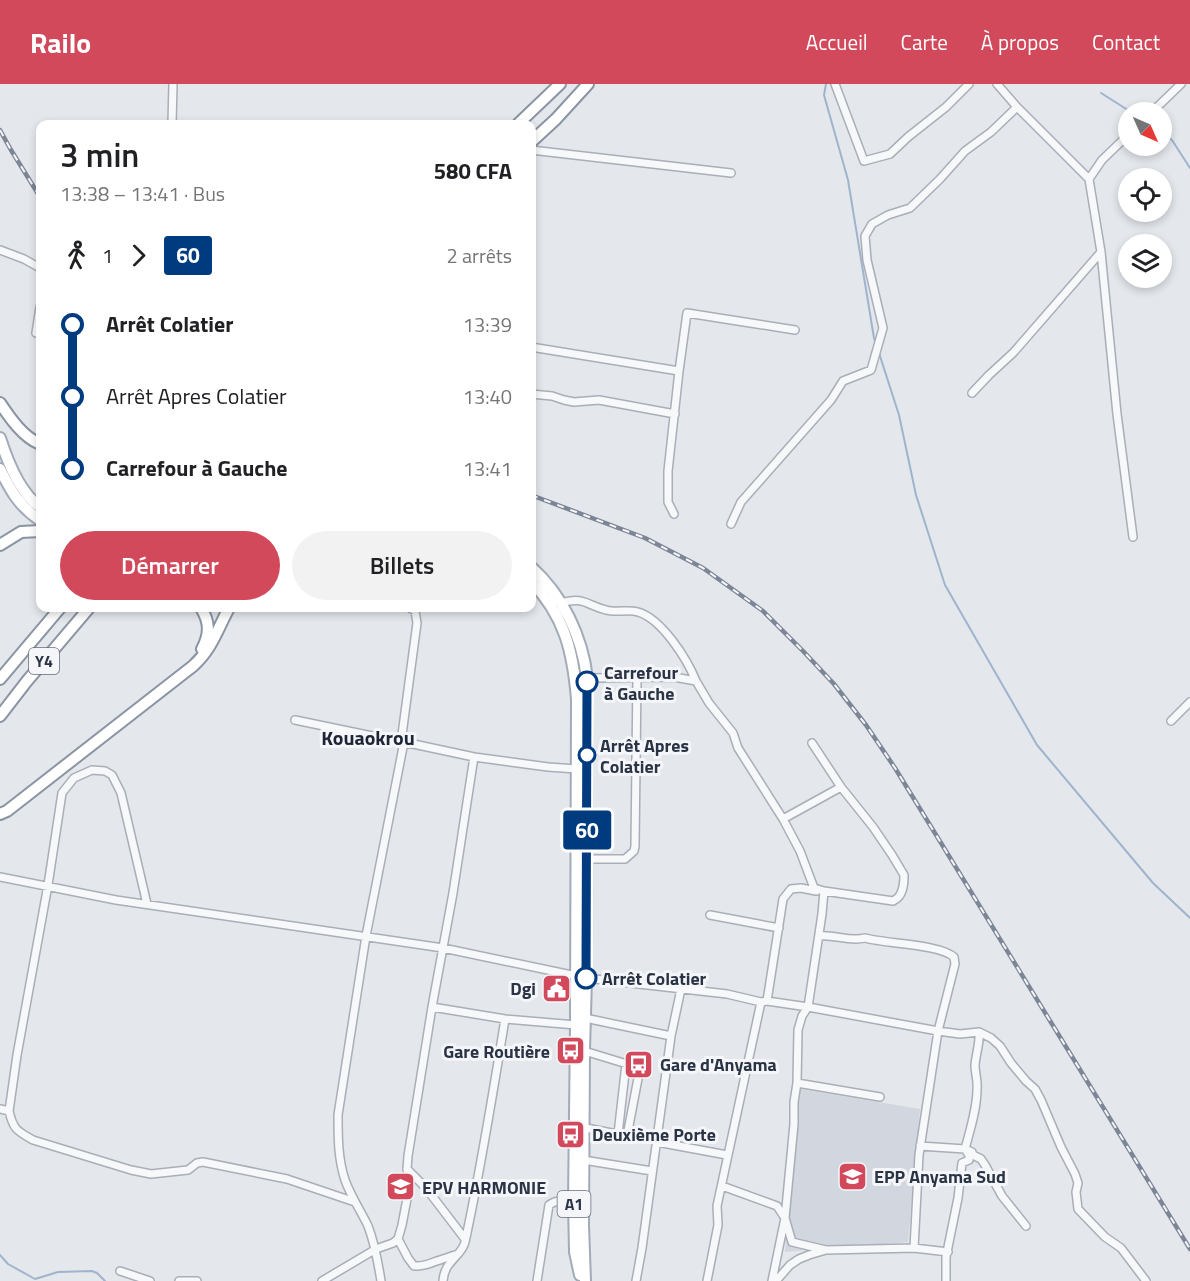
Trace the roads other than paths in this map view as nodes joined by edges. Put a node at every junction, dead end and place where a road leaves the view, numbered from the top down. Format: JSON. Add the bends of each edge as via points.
{"nodes":[{"id":1,"x":173,"y":84,"type":"edge"},
{"id":2,"x":560,"y":84,"type":"edge"},
{"id":3,"x":588,"y":84,"type":"edge"},
{"id":4,"x":835,"y":84,"type":"edge"},
{"id":5,"x":969,"y":84,"type":"edge"},
{"id":6,"x":997,"y":84,"type":"edge"},
{"id":7,"x":1181,"y":84,"type":"edge"},
{"id":8,"x":1162,"y":102,"type":"edge"},
{"id":9,"x":1017,"y":107,"type":"junction"},
{"id":10,"x":172,"y":120,"type":"edge"},
{"id":11,"x":522,"y":120,"type":"edge"},
{"id":12,"x":536,"y":137,"type":"edge"},
{"id":13,"x":1118,"y":144,"type":"edge"},
{"id":14,"x":536,"y":151,"type":"edge"},
{"id":15,"x":731,"y":173,"type":"dead end"},
{"id":16,"x":1089,"y":179,"type":"junction"},
{"id":17,"x":0,"y":250,"type":"edge"},
{"id":18,"x":1101,"y":252,"type":"junction"},
{"id":19,"x":36,"y":266,"type":"edge"},
{"id":20,"x":795,"y":330,"type":"dead end"},
{"id":21,"x":536,"y":347,"type":"edge"},
{"id":22,"x":679,"y":371,"type":"junction"},
{"id":23,"x":972,"y":393,"type":"dead end"},
{"id":24,"x":536,"y":394,"type":"edge"},
{"id":25,"x":0,"y":403,"type":"edge"},
{"id":26,"x":675,"y":414,"type":"junction"},
{"id":27,"x":0,"y":438,"type":"edge"},
{"id":28,"x":36,"y":442,"type":"edge"},
{"id":29,"x":0,"y":469,"type":"edge"},
{"id":30,"x":36,"y":503,"type":"edge"},
{"id":31,"x":674,"y":514,"type":"dead end"},
{"id":32,"x":36,"y":517,"type":"edge"},
{"id":33,"x":731,"y":524,"type":"dead end"},
{"id":34,"x":36,"y":531,"type":"edge"},
{"id":35,"x":1133,"y":537,"type":"dead end"},
{"id":36,"x":0,"y":545,"type":"edge"},
{"id":37,"x":536,"y":572,"type":"edge"},
{"id":38,"x":536,"y":586,"type":"edge"},
{"id":39,"x":561,"y":603,"type":"junction"},
{"id":40,"x":57,"y":612,"type":"edge"},
{"id":41,"x":86,"y":612,"type":"edge"},
{"id":42,"x":204,"y":612,"type":"edge"},
{"id":43,"x":227,"y":612,"type":"edge"},
{"id":44,"x":416,"y":612,"type":"edge"},
{"id":45,"x":637,"y":678,"type":"junction"},
{"id":46,"x":0,"y":679,"type":"edge"},
{"id":47,"x":581,"y":679,"type":"junction"},
{"id":48,"x":696,"y":681,"type":"junction"},
{"id":49,"x":1190,"y":702,"type":"edge"},
{"id":50,"x":0,"y":716,"type":"edge"},
{"id":51,"x":295,"y":720,"type":"dead end"},
{"id":52,"x":1171,"y":721,"type":"dead end"},
{"id":53,"x":403,"y":742,"type":"junction"},
{"id":54,"x":812,"y":743,"type":"dead end"},
{"id":55,"x":474,"y":757,"type":"junction"},
{"id":56,"x":577,"y":769,"type":"junction"},
{"id":57,"x":841,"y":787,"type":"junction"},
{"id":58,"x":0,"y":806,"type":"edge"},
{"id":59,"x":0,"y":814,"type":"edge"},
{"id":60,"x":783,"y":819,"type":"junction"},
{"id":61,"x":587,"y":859,"type":"junction"},
{"id":62,"x":0,"y":877,"type":"edge"},
{"id":63,"x":48,"y":885,"type":"junction"},
{"id":64,"x":824,"y":892,"type":"junction"},
{"id":65,"x":147,"y":904,"type":"junction"},
{"id":66,"x":710,"y":915,"type":"dead end"},
{"id":67,"x":779,"y":928,"type":"junction"},
{"id":68,"x":366,"y":936,"type":"junction"},
{"id":69,"x":819,"y":936,"type":"junction"},
{"id":70,"x":443,"y":948,"type":"junction"},
{"id":71,"x":581,"y":977,"type":"junction"},
{"id":72,"x":681,"y":989,"type":"junction"},
{"id":73,"x":764,"y":1001,"type":"junction"},
{"id":74,"x":432,"y":1007,"type":"junction"},
{"id":75,"x":808,"y":1007,"type":"junction"},
{"id":76,"x":505,"y":1019,"type":"junction"},
{"id":77,"x":581,"y":1022,"type":"junction"},
{"id":78,"x":939,"y":1031,"type":"junction"},
{"id":79,"x":979,"y":1032,"type":"junction"},
{"id":80,"x":671,"y":1036,"type":"junction"},
{"id":81,"x":580,"y":1050,"type":"junction"},
{"id":82,"x":626,"y":1064,"type":"junction"},
{"id":83,"x":797,"y":1083,"type":"junction"},
{"id":84,"x":880,"y":1097,"type":"dead end"},
{"id":85,"x":0,"y":1109,"type":"edge"},
{"id":86,"x":9,"y":1111,"type":"junction"},
{"id":87,"x":580,"y":1126,"type":"junction"},
{"id":88,"x":618,"y":1134,"type":"junction"},
{"id":89,"x":657,"y":1142,"type":"junction"},
{"id":90,"x":920,"y":1146,"type":"junction"},
{"id":91,"x":965,"y":1149,"type":"junction"},
{"id":92,"x":728,"y":1155,"type":"junction"},
{"id":93,"x":583,"y":1160,"type":"junction"},
{"id":94,"x":407,"y":1169,"type":"junction"},
{"id":95,"x":652,"y":1171,"type":"junction"},
{"id":96,"x":722,"y":1186,"type":"junction"},
{"id":97,"x":355,"y":1202,"type":"junction"},
{"id":98,"x":574,"y":1203,"type":"junction"},
{"id":99,"x":785,"y":1218,"type":"junction"},
{"id":100,"x":1026,"y":1226,"type":"dead end"},
{"id":101,"x":398,"y":1239,"type":"junction"},
{"id":102,"x":465,"y":1239,"type":"junction"},
{"id":103,"x":914,"y":1248,"type":"junction"},
{"id":104,"x":376,"y":1249,"type":"junction"},
{"id":105,"x":826,"y":1250,"type":"junction"},
{"id":106,"x":948,"y":1252,"type":"junction"},
{"id":107,"x":456,"y":1255,"type":"junction"},
{"id":108,"x":120,"y":1271,"type":"dead end"},
{"id":109,"x":150,"y":1281,"type":"edge"},
{"id":110,"x":179,"y":1281,"type":"edge"},
{"id":111,"x":197,"y":1281,"type":"edge"},
{"id":112,"x":322,"y":1281,"type":"edge"},
{"id":113,"x":381,"y":1281,"type":"edge"},
{"id":114,"x":444,"y":1281,"type":"edge"},
{"id":115,"x":537,"y":1281,"type":"edge"},
{"id":116,"x":583,"y":1281,"type":"edge"},
{"id":117,"x":636,"y":1281,"type":"edge"},
{"id":118,"x":707,"y":1281,"type":"edge"},
{"id":119,"x":774,"y":1281,"type":"edge"},
{"id":120,"x":946,"y":1281,"type":"edge"},
{"id":121,"x":1146,"y":1281,"type":"edge"}],
"edges":[{"from":1,"to":10,"type":"street"},
{"from":2,"to":11,"type":"main road"},
{"from":3,"to":12,"type":"main road"},
{"from":4,"to":5,"type":"street","via":[[864,161],[890,154]]},
{"from":6,"to":9,"type":"street"},
{"from":7,"to":8,"type":"street"},
{"from":9,"to":16,"type":"street"},
{"from":9,"to":33,"type":"street","via":[[965,151],[910,208],[872,224],[865,236],[867,260],[883,328],[871,370],[843,381],[831,400],[741,502]]},
{"from":13,"to":16,"type":"street"},
{"from":14,"to":15,"type":"street"},
{"from":16,"to":18,"type":"street"},
{"from":17,"to":19,"type":"street"},
{"from":18,"to":23,"type":"street","via":[[1013,353]]},
{"from":18,"to":35,"type":"street"},
{"from":20,"to":22,"type":"street","via":[[687,313]]},
{"from":21,"to":22,"type":"street"},
{"from":22,"to":26,"type":"street"},
{"from":24,"to":26,"type":"street","via":[[574,402],[598,400]]},
{"from":25,"to":28,"type":"main road"},
{"from":26,"to":31,"type":"street","via":[[668,471],[668,502]]},
{"from":27,"to":30,"type":"main road","via":[[7,460]]},
{"from":29,"to":32,"type":"main road","via":[[13,495]]},
{"from":34,"to":36,"type":"main road","via":[[21,532]]},
{"from":37,"to":39,"type":"main road","number":"A1"},
{"from":38,"to":47,"type":"main road","number":"A1","via":[[553,608]]},
{"from":39,"to":47,"type":"main road","number":"A1","via":[[580,645],[585,665]]},
{"from":39,"to":48,"type":"street","via":[[578,600],[605,610],[638,612],[652,618],[687,660]]},
{"from":40,"to":46,"type":"main road","number":"Y4"},
{"from":41,"to":50,"type":"main road","number":"Y4"},
{"from":42,"to":58,"type":"main road","via":[[209,626],[206,640],[185,667]]},
{"from":43,"to":59,"type":"main road","via":[[207,651],[193,666]]},
{"from":44,"to":53,"type":"street"},
{"from":45,"to":47,"type":"street"},
{"from":45,"to":48,"type":"street"},
{"from":45,"to":61,"type":"street","via":[[634,851],[625,859]]},
{"from":47,"to":56,"type":"main road","number":"A1","via":[[577,699]]},
{"from":47,"to":61,"type":"main road","number":"A1"},
{"from":48,"to":60,"type":"street","via":[[733,733],[738,748]]},
{"from":49,"to":52,"type":"street"},
{"from":51,"to":53,"type":"street"},
{"from":53,"to":55,"type":"street"},
{"from":53,"to":68,"type":"street"},
{"from":54,"to":57,"type":"street"},
{"from":55,"to":56,"type":"street"},
{"from":55,"to":70,"type":"street"},
{"from":56,"to":71,"type":"main road","number":"A1"},
{"from":57,"to":60,"type":"street"},
{"from":57,"to":64,"type":"street","via":[[892,855],[904,880],[901,896],[893,901]]},
{"from":60,"to":64,"type":"street","via":[[814,888]]},
{"from":61,"to":71,"type":"main road","number":"A1"},
{"from":62,"to":63,"type":"street"},
{"from":63,"to":65,"type":"street"},
{"from":63,"to":65,"type":"street","via":[[62,793],[74,778],[92,770],[105,771],[112,775],[122,793]]},
{"from":63,"to":86,"type":"street"},
{"from":64,"to":67,"type":"street","via":[[801,888],[788,891]]},
{"from":64,"to":69,"type":"street"},
{"from":65,"to":68,"type":"street"},
{"from":66,"to":67,"type":"street"},
{"from":67,"to":73,"type":"street"},
{"from":68,"to":70,"type":"street"},
{"from":68,"to":97,"type":"street","via":[[338,1115],[340,1162]]},
{"from":69,"to":75,"type":"street"},
{"from":69,"to":78,"type":"street","via":[[865,938],[952,954],[955,964]]},
{"from":70,"to":71,"type":"street"},
{"from":70,"to":74,"type":"street"},
{"from":71,"to":72,"type":"street"},
{"from":71,"to":77,"type":"main road","number":"A1"},
{"from":72,"to":73,"type":"street"},
{"from":72,"to":80,"type":"street"},
{"from":73,"to":75,"type":"street"},
{"from":73,"to":92,"type":"street"},
{"from":74,"to":76,"type":"street"},
{"from":74,"to":94,"type":"street"},
{"from":75,"to":78,"type":"street"},
{"from":75,"to":83,"type":"street","via":[[798,1030]]},
{"from":76,"to":77,"type":"street"},
{"from":76,"to":102,"type":"street"},
{"from":77,"to":80,"type":"street"},
{"from":77,"to":81,"type":"main road","number":"A1"},
{"from":78,"to":79,"type":"street"},
{"from":78,"to":90,"type":"street"},
{"from":79,"to":91,"type":"street","via":[[975,1062],[978,1086]]},
{"from":79,"to":121,"type":"street","via":[[1000,1046],[1035,1089],[1075,1174],[1078,1209],[1120,1248]]},
{"from":80,"to":89,"type":"street"},
{"from":81,"to":82,"type":"street"},
{"from":81,"to":87,"type":"main road","number":"A1"},
{"from":82,"to":88,"type":"street"},
{"from":82,"to":88,"type":"street","via":[[640,1068],[627,1136]]},
{"from":83,"to":84,"type":"street"},
{"from":83,"to":99,"type":"street"},
{"from":85,"to":86,"type":"street"},
{"from":86,"to":97,"type":"street","via":[[13,1126],[33,1140],[131,1170],[151,1174],[188,1170],[203,1162],[287,1179]]},
{"from":87,"to":88,"type":"street"},
{"from":87,"to":93,"type":"main road","number":"A1"},
{"from":87,"to":98,"type":"main road","number":"A1"},
{"from":89,"to":92,"type":"street"},
{"from":89,"to":95,"type":"street"},
{"from":90,"to":91,"type":"street"},
{"from":90,"to":103,"type":"street"},
{"from":91,"to":100,"type":"street","via":[[981,1160]]},
{"from":91,"to":106,"type":"street","via":[[969,1160],[962,1163]]},
{"from":92,"to":96,"type":"street"},
{"from":93,"to":95,"type":"street"},
{"from":93,"to":116,"type":"main road","number":"A1"},
{"from":94,"to":101,"type":"street","via":[[410,1183]]},
{"from":94,"to":102,"type":"street"},
{"from":95,"to":117,"type":"street"},
{"from":96,"to":99,"type":"street","via":[[777,1206]]},
{"from":96,"to":118,"type":"street"},
{"from":97,"to":104,"type":"street"},
{"from":98,"to":115,"type":"street","via":[[562,1200],[549,1205]]},
{"from":98,"to":116,"type":"main road","number":"A1","via":[[575,1252]]},
{"from":99,"to":105,"type":"street","via":[[792,1242]]},
{"from":99,"to":119,"type":"street"},
{"from":101,"to":104,"type":"street"},
{"from":101,"to":107,"type":"street","via":[[414,1266]]},
{"from":102,"to":107,"type":"street"},
{"from":103,"to":105,"type":"street"},
{"from":103,"to":106,"type":"street"},
{"from":104,"to":112,"type":"street"},
{"from":104,"to":113,"type":"street"},
{"from":105,"to":119,"type":"street","via":[[799,1259]]},
{"from":106,"to":120,"type":"street"},
{"from":107,"to":114,"type":"street"},
{"from":108,"to":109,"type":"street"},
{"from":110,"to":111,"type":"street"}]}
